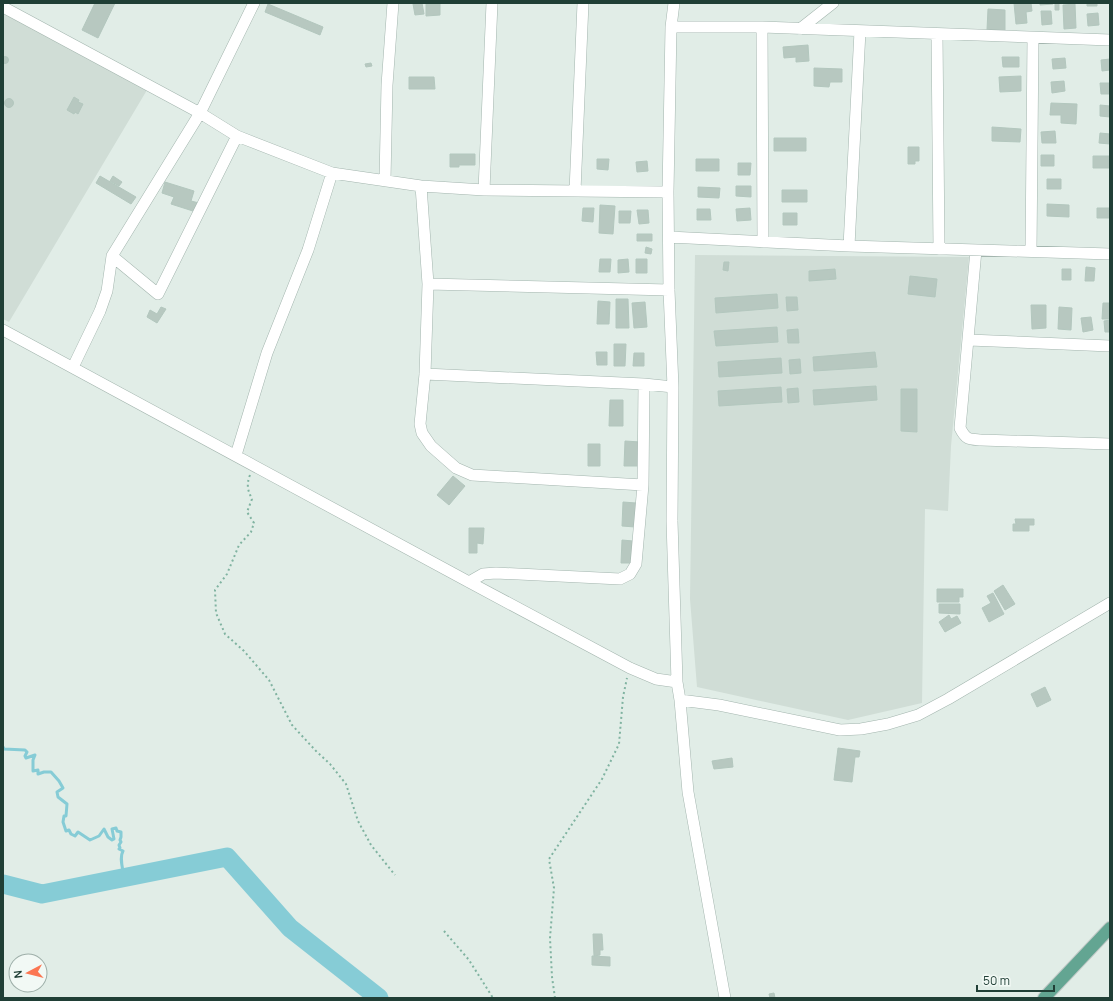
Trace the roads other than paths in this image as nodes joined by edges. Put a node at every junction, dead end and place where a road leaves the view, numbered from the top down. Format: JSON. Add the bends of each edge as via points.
{"nodes":[{"id":1,"x":254,"y":3,"type":"edge"},
{"id":2,"x":393,"y":3,"type":"edge"},
{"id":3,"x":492,"y":3,"type":"edge"},
{"id":4,"x":583,"y":3,"type":"edge"},
{"id":5,"x":674,"y":3,"type":"edge"},
{"id":6,"x":833,"y":3,"type":"edge"},
{"id":7,"x":3,"y":7,"type":"edge"},
{"id":8,"x":671,"y":27,"type":"junction"},
{"id":9,"x":762,"y":27,"type":"junction"},
{"id":10,"x":800,"y":29,"type":"junction"},
{"id":11,"x":860,"y":31,"type":"junction"},
{"id":12,"x":937,"y":34,"type":"junction"},
{"id":13,"x":1033,"y":38,"type":"junction"},
{"id":14,"x":1110,"y":40,"type":"edge"},
{"id":15,"x":200,"y":113,"type":"junction"},
{"id":16,"x":237,"y":136,"type":"junction"},
{"id":17,"x":332,"y":173,"type":"junction"},
{"id":18,"x":385,"y":180,"type":"junction"},
{"id":19,"x":420,"y":186,"type":"junction"},
{"id":20,"x":484,"y":190,"type":"junction"},
{"id":21,"x":575,"y":191,"type":"junction"},
{"id":22,"x":668,"y":192,"type":"junction"},
{"id":23,"x":669,"y":237,"type":"junction"},
{"id":24,"x":763,"y":242,"type":"junction"},
{"id":25,"x":849,"y":246,"type":"junction"},
{"id":26,"x":939,"y":249,"type":"junction"},
{"id":27,"x":976,"y":250,"type":"junction"},
{"id":28,"x":1031,"y":251,"type":"junction"},
{"id":29,"x":1110,"y":254,"type":"edge"},
{"id":30,"x":112,"y":256,"type":"junction"},
{"id":31,"x":428,"y":284,"type":"junction"},
{"id":32,"x":669,"y":290,"type":"junction"},
{"id":33,"x":3,"y":330,"type":"edge"},
{"id":34,"x":969,"y":340,"type":"junction"},
{"id":35,"x":1110,"y":346,"type":"edge"},
{"id":36,"x":73,"y":367,"type":"junction"},
{"id":37,"x":425,"y":374,"type":"junction"},
{"id":38,"x":644,"y":384,"type":"junction"},
{"id":39,"x":673,"y":387,"type":"junction"},
{"id":40,"x":1110,"y":444,"type":"edge"},
{"id":41,"x":236,"y":455,"type":"junction"},
{"id":42,"x":643,"y":485,"type":"junction"},
{"id":43,"x":469,"y":582,"type":"junction"},
{"id":44,"x":1110,"y":603,"type":"edge"},
{"id":45,"x":677,"y":682,"type":"junction"},
{"id":46,"x":680,"y":700,"type":"junction"},
{"id":47,"x":1110,"y":928,"type":"edge"},
{"id":48,"x":725,"y":998,"type":"edge"},
{"id":49,"x":1044,"y":998,"type":"edge"}],
"edges":[{"from":1,"to":15,"type":"street"},
{"from":2,"to":18,"type":"street","via":[[387,85]]},
{"from":3,"to":20,"type":"street"},
{"from":4,"to":21,"type":"street"},
{"from":5,"to":8,"type":"street"},
{"from":6,"to":10,"type":"street"},
{"from":7,"to":15,"type":"street"},
{"from":8,"to":9,"type":"street"},
{"from":8,"to":22,"type":"street"},
{"from":9,"to":10,"type":"street"},
{"from":9,"to":24,"type":"street"},
{"from":10,"to":11,"type":"street"},
{"from":11,"to":12,"type":"street"},
{"from":11,"to":25,"type":"street"},
{"from":12,"to":13,"type":"street"},
{"from":12,"to":26,"type":"street"},
{"from":13,"to":14,"type":"street"},
{"from":13,"to":28,"type":"street"},
{"from":15,"to":16,"type":"street"},
{"from":15,"to":30,"type":"street"},
{"from":16,"to":17,"type":"street"},
{"from":16,"to":30,"type":"street","via":[[158,294]]},
{"from":17,"to":18,"type":"street"},
{"from":17,"to":41,"type":"street","via":[[308,250],[267,353]]},
{"from":18,"to":19,"type":"street"},
{"from":19,"to":20,"type":"street"},
{"from":19,"to":31,"type":"street"},
{"from":20,"to":21,"type":"street"},
{"from":21,"to":22,"type":"street"},
{"from":22,"to":23,"type":"street"},
{"from":23,"to":24,"type":"street"},
{"from":23,"to":32,"type":"street"},
{"from":24,"to":25,"type":"street"},
{"from":25,"to":26,"type":"street"},
{"from":26,"to":27,"type":"street"},
{"from":27,"to":28,"type":"street"},
{"from":27,"to":34,"type":"street"},
{"from":28,"to":29,"type":"street"},
{"from":30,"to":36,"type":"street","via":[[107,291],[100,311]]},
{"from":31,"to":32,"type":"street"},
{"from":31,"to":37,"type":"street"},
{"from":32,"to":39,"type":"street"},
{"from":33,"to":36,"type":"street"},
{"from":34,"to":35,"type":"street"},
{"from":34,"to":40,"type":"street","via":[[960,428],[968,439]]},
{"from":36,"to":41,"type":"street"},
{"from":37,"to":38,"type":"street"},
{"from":37,"to":42,"type":"street","via":[[420,424],[422,433],[431,446],[456,468],[472,476]]},
{"from":38,"to":39,"type":"street"},
{"from":38,"to":42,"type":"street"},
{"from":39,"to":45,"type":"street","via":[[672,521]]},
{"from":41,"to":43,"type":"street"},
{"from":42,"to":43,"type":"street","via":[[636,564],[630,574],[620,579],[496,573],[484,574]]},
{"from":43,"to":45,"type":"street","via":[[630,668],[656,679]]},
{"from":44,"to":46,"type":"street","via":[[948,699],[918,715],[888,724],[840,730],[719,705]]},
{"from":45,"to":46,"type":"street"},
{"from":46,"to":48,"type":"street","via":[[688,792]]},
{"from":47,"to":49,"type":"main road"}]}
